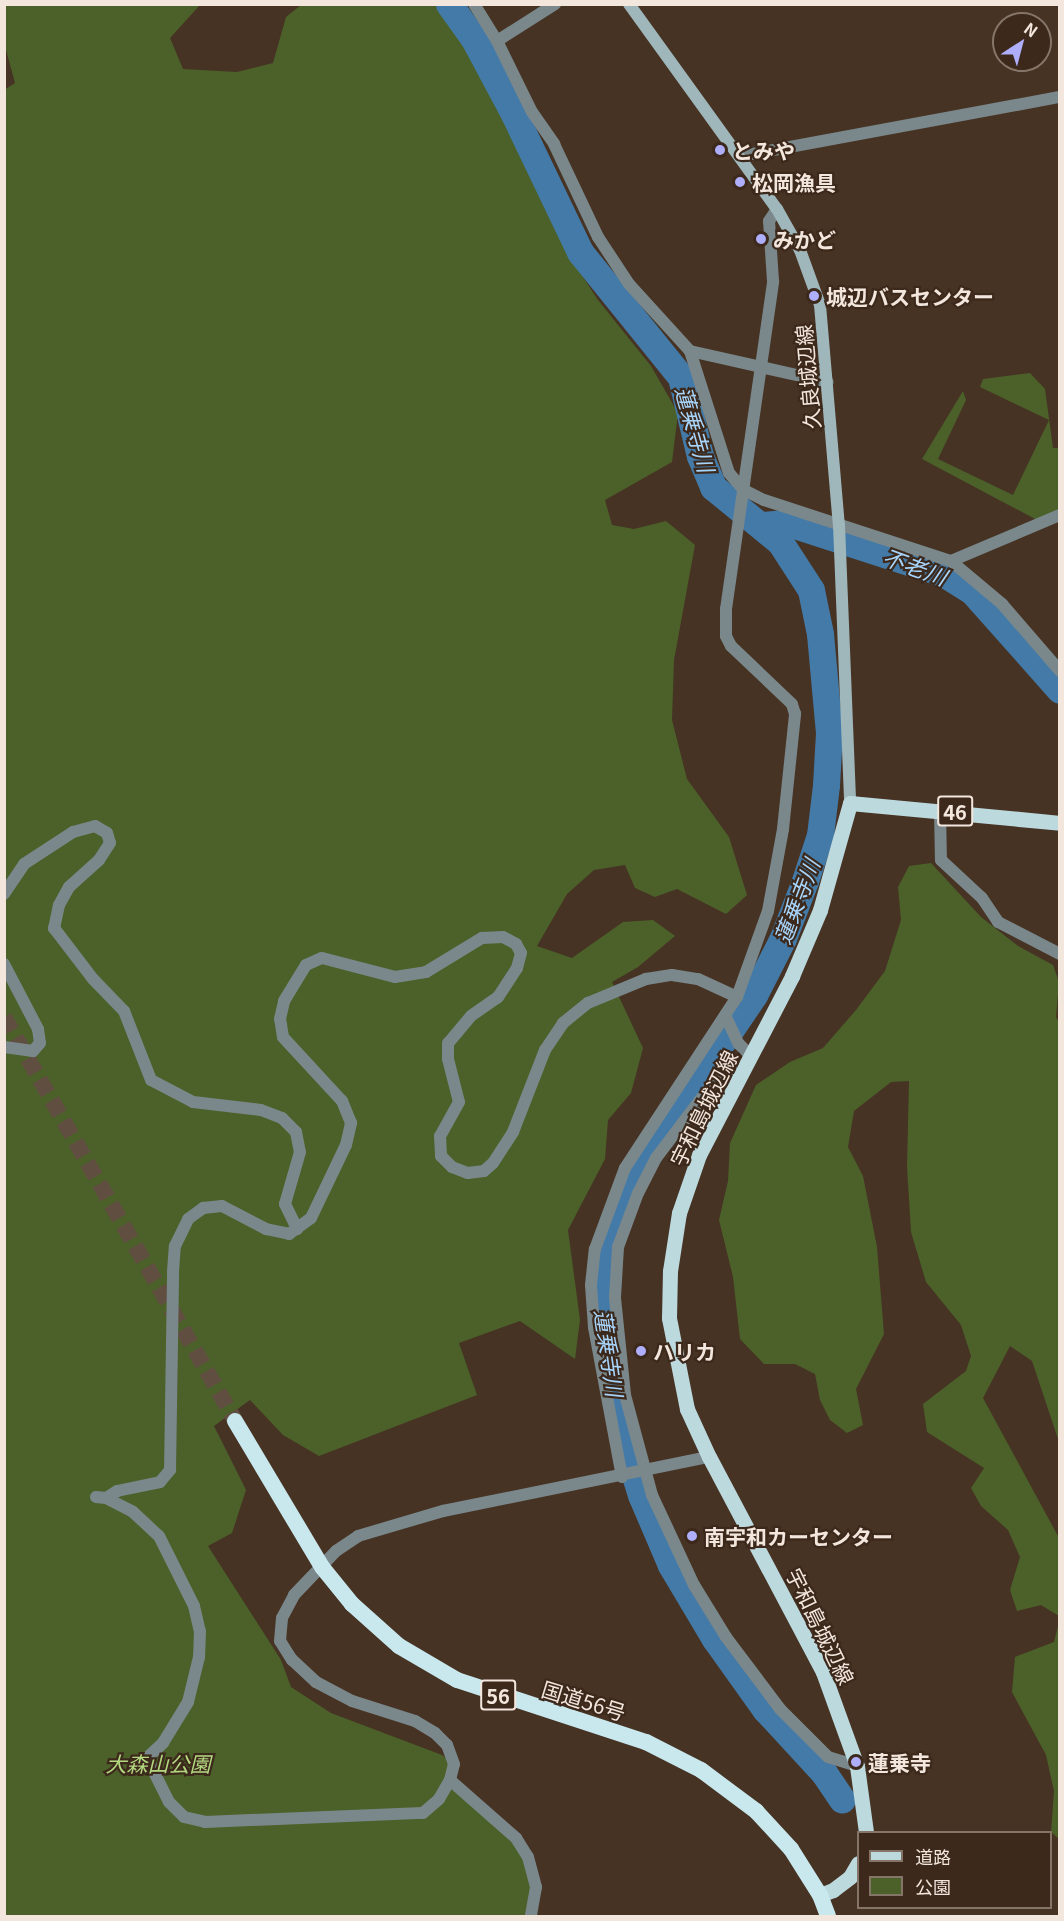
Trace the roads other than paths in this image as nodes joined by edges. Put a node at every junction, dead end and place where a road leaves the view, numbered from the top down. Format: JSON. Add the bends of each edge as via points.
{"nodes":[{"id":1,"x":474,"y":4,"type":"edge"},
{"id":2,"x":555,"y":4,"type":"edge"},
{"id":3,"x":629,"y":4,"type":"edge"},
{"id":4,"x":497,"y":40,"type":"junction"},
{"id":5,"x":1059,"y":97,"type":"edge"},
{"id":6,"x":741,"y":156,"type":"junction"},
{"id":7,"x":777,"y":209,"type":"junction"},
{"id":8,"x":690,"y":351,"type":"junction"},
{"id":9,"x":761,"y":365,"type":"junction"},
{"id":10,"x":828,"y":382,"type":"junction"},
{"id":11,"x":744,"y":490,"type":"junction"},
{"id":12,"x":1059,"y":515,"type":"edge"},
{"id":13,"x":838,"y":525,"type":"junction"},
{"id":14,"x":951,"y":561,"type":"junction"},
{"id":15,"x":1059,"y":670,"type":"edge"},
{"id":16,"x":850,"y":804,"type":"junction"},
{"id":17,"x":940,"y":810,"type":"junction"},
{"id":18,"x":1059,"y":823,"type":"edge"},
{"id":19,"x":4,"y":894,"type":"edge"},
{"id":20,"x":1059,"y":954,"type":"edge"},
{"id":21,"x":4,"y":964,"type":"edge"},
{"id":22,"x":737,"y":997,"type":"junction"},
{"id":23,"x":726,"y":1017,"type":"junction"},
{"id":24,"x":4,"y":1047,"type":"edge"},
{"id":25,"x":751,"y":1056,"type":"junction"},
{"id":26,"x":742,"y":1073,"type":"junction"},
{"id":27,"x":297,"y":1229,"type":"junction"},
{"id":28,"x":235,"y":1421,"type":"tunnel mouth"},
{"id":29,"x":709,"y":1457,"type":"junction"},
{"id":30,"x":646,"y":1471,"type":"junction"},
{"id":31,"x":622,"y":1477,"type":"junction"},
{"id":32,"x":322,"y":1567,"type":"junction"},
{"id":33,"x":857,"y":1767,"type":"junction"},
{"id":34,"x":450,"y":1780,"type":"junction"},
{"id":35,"x":866,"y":1831,"type":"edge"},
{"id":36,"x":857,"y":1865,"type":"edge"},
{"id":37,"x":820,"y":1894,"type":"junction"},
{"id":38,"x":531,"y":1917,"type":"edge"},
{"id":39,"x":828,"y":1917,"type":"edge"}],
"edges":[{"from":1,"to":4,"type":"street"},
{"from":2,"to":4,"type":"street"},
{"from":3,"to":6,"type":"main road","name":"久良城辺線"},
{"from":4,"to":8,"type":"street","via":[[532,112],[554,144],[598,237],[629,284]]},
{"from":5,"to":6,"type":"street"},
{"from":6,"to":7,"type":"main road","name":"久良城辺線"},
{"from":7,"to":9,"type":"street","via":[[770,221],[773,281]]},
{"from":7,"to":10,"type":"main road","name":"久良城辺線","via":[[800,250],[819,305]]},
{"from":8,"to":9,"type":"street"},
{"from":8,"to":11,"type":"street","via":[[716,441],[729,473]]},
{"from":9,"to":10,"type":"street"},
{"from":9,"to":11,"type":"street"},
{"from":10,"to":13,"type":"main road","name":"久良城辺線"},
{"from":11,"to":13,"type":"street"},
{"from":11,"to":22,"type":"street","via":[[727,598],[726,636],[731,646],[792,704],[795,714],[783,829],[768,911]]},
{"from":12,"to":14,"type":"street"},
{"from":13,"to":14,"type":"street"},
{"from":13,"to":16,"type":"main road","name":"久良城辺線"},
{"from":14,"to":15,"type":"street","via":[[1002,604]]},
{"from":16,"to":17,"type":"main road","number":"46"},
{"from":16,"to":25,"type":"main road","name":"宇和島城辺線","via":[[820,910]]},
{"from":17,"to":18,"type":"main road","number":"46"},
{"from":17,"to":20,"type":"street","via":[[941,860],[982,898],[998,922]]},
{"from":19,"to":27,"type":"street","via":[[24,864],[73,832],[95,826],[107,833],[110,843],[99,860],[69,887],[59,905],[54,928],[93,979],[124,1011],[151,1080],[193,1102],[261,1110],[282,1118],[296,1132],[300,1152],[285,1204]]},
{"from":21,"to":24,"type":"street","via":[[38,1029],[40,1043],[33,1051]]},
{"from":22,"to":23,"type":"street"},
{"from":22,"to":27,"type":"street","via":[[698,979],[672,975],[646,979],[588,1003],[563,1023],[545,1050],[513,1132],[493,1163],[484,1171],[468,1173],[452,1167],[441,1156],[440,1136],[459,1101],[448,1043],[471,1016],[498,997],[518,968],[521,953],[516,944],[503,937],[482,938],[426,972],[394,978],[322,958],[306,965],[284,1001],[280,1019],[283,1037],[342,1101],[351,1123],[322,1197],[311,1218]]},
{"from":23,"to":25,"type":"street","via":[[738,1043]]},
{"from":23,"to":31,"type":"street","via":[[625,1168],[596,1249],[591,1285],[594,1327]]},
{"from":25,"to":26,"type":"main road","name":"宇和島城辺線"},
{"from":26,"to":29,"type":"main road","name":"宇和島城辺線","via":[[699,1155],[679,1213],[670,1271],[669,1318],[677,1364],[687,1408]]},
{"from":26,"to":30,"type":"street","via":[[730,1070],[716,1079],[656,1158],[618,1247],[615,1298],[625,1395]]},
{"from":27,"to":34,"type":"street","via":[[289,1234],[267,1229],[222,1206],[203,1208],[188,1219],[175,1245],[173,1272],[170,1470],[160,1482],[101,1497],[133,1512],[159,1536],[194,1606],[200,1631],[199,1657],[188,1702],[163,1743],[147,1758],[169,1802],[184,1817],[205,1822],[423,1813],[439,1799]]},
{"from":28,"to":32,"type":"highway","name":"国道56号","number":"56"},
{"from":29,"to":30,"type":"street"},
{"from":29,"to":33,"type":"main road","name":"宇和島城辺線","via":[[823,1672]]},
{"from":30,"to":31,"type":"street"},
{"from":30,"to":33,"type":"street","via":[[652,1495],[694,1585],[726,1637],[780,1709],[820,1749],[843,1764]]},
{"from":31,"to":32,"type":"street","via":[[531,1492],[358,1536]]},
{"from":32,"to":34,"type":"street","via":[[294,1595],[282,1618],[280,1641],[292,1660],[316,1682],[352,1701],[415,1721],[435,1733],[447,1745],[454,1764]]},
{"from":32,"to":37,"type":"highway","name":"国道56号","number":"56","via":[[352,1604],[399,1646],[457,1680],[646,1742],[701,1770],[756,1811],[791,1849]]},
{"from":33,"to":35,"type":"main road","name":"宇和島城辺線"},
{"from":34,"to":38,"type":"street","via":[[516,1838],[528,1857],[536,1887]]},
{"from":36,"to":37,"type":"main road","via":[[850,1877],[834,1890]]},
{"from":37,"to":39,"type":"highway","name":"国道56号","number":"56"}]}
